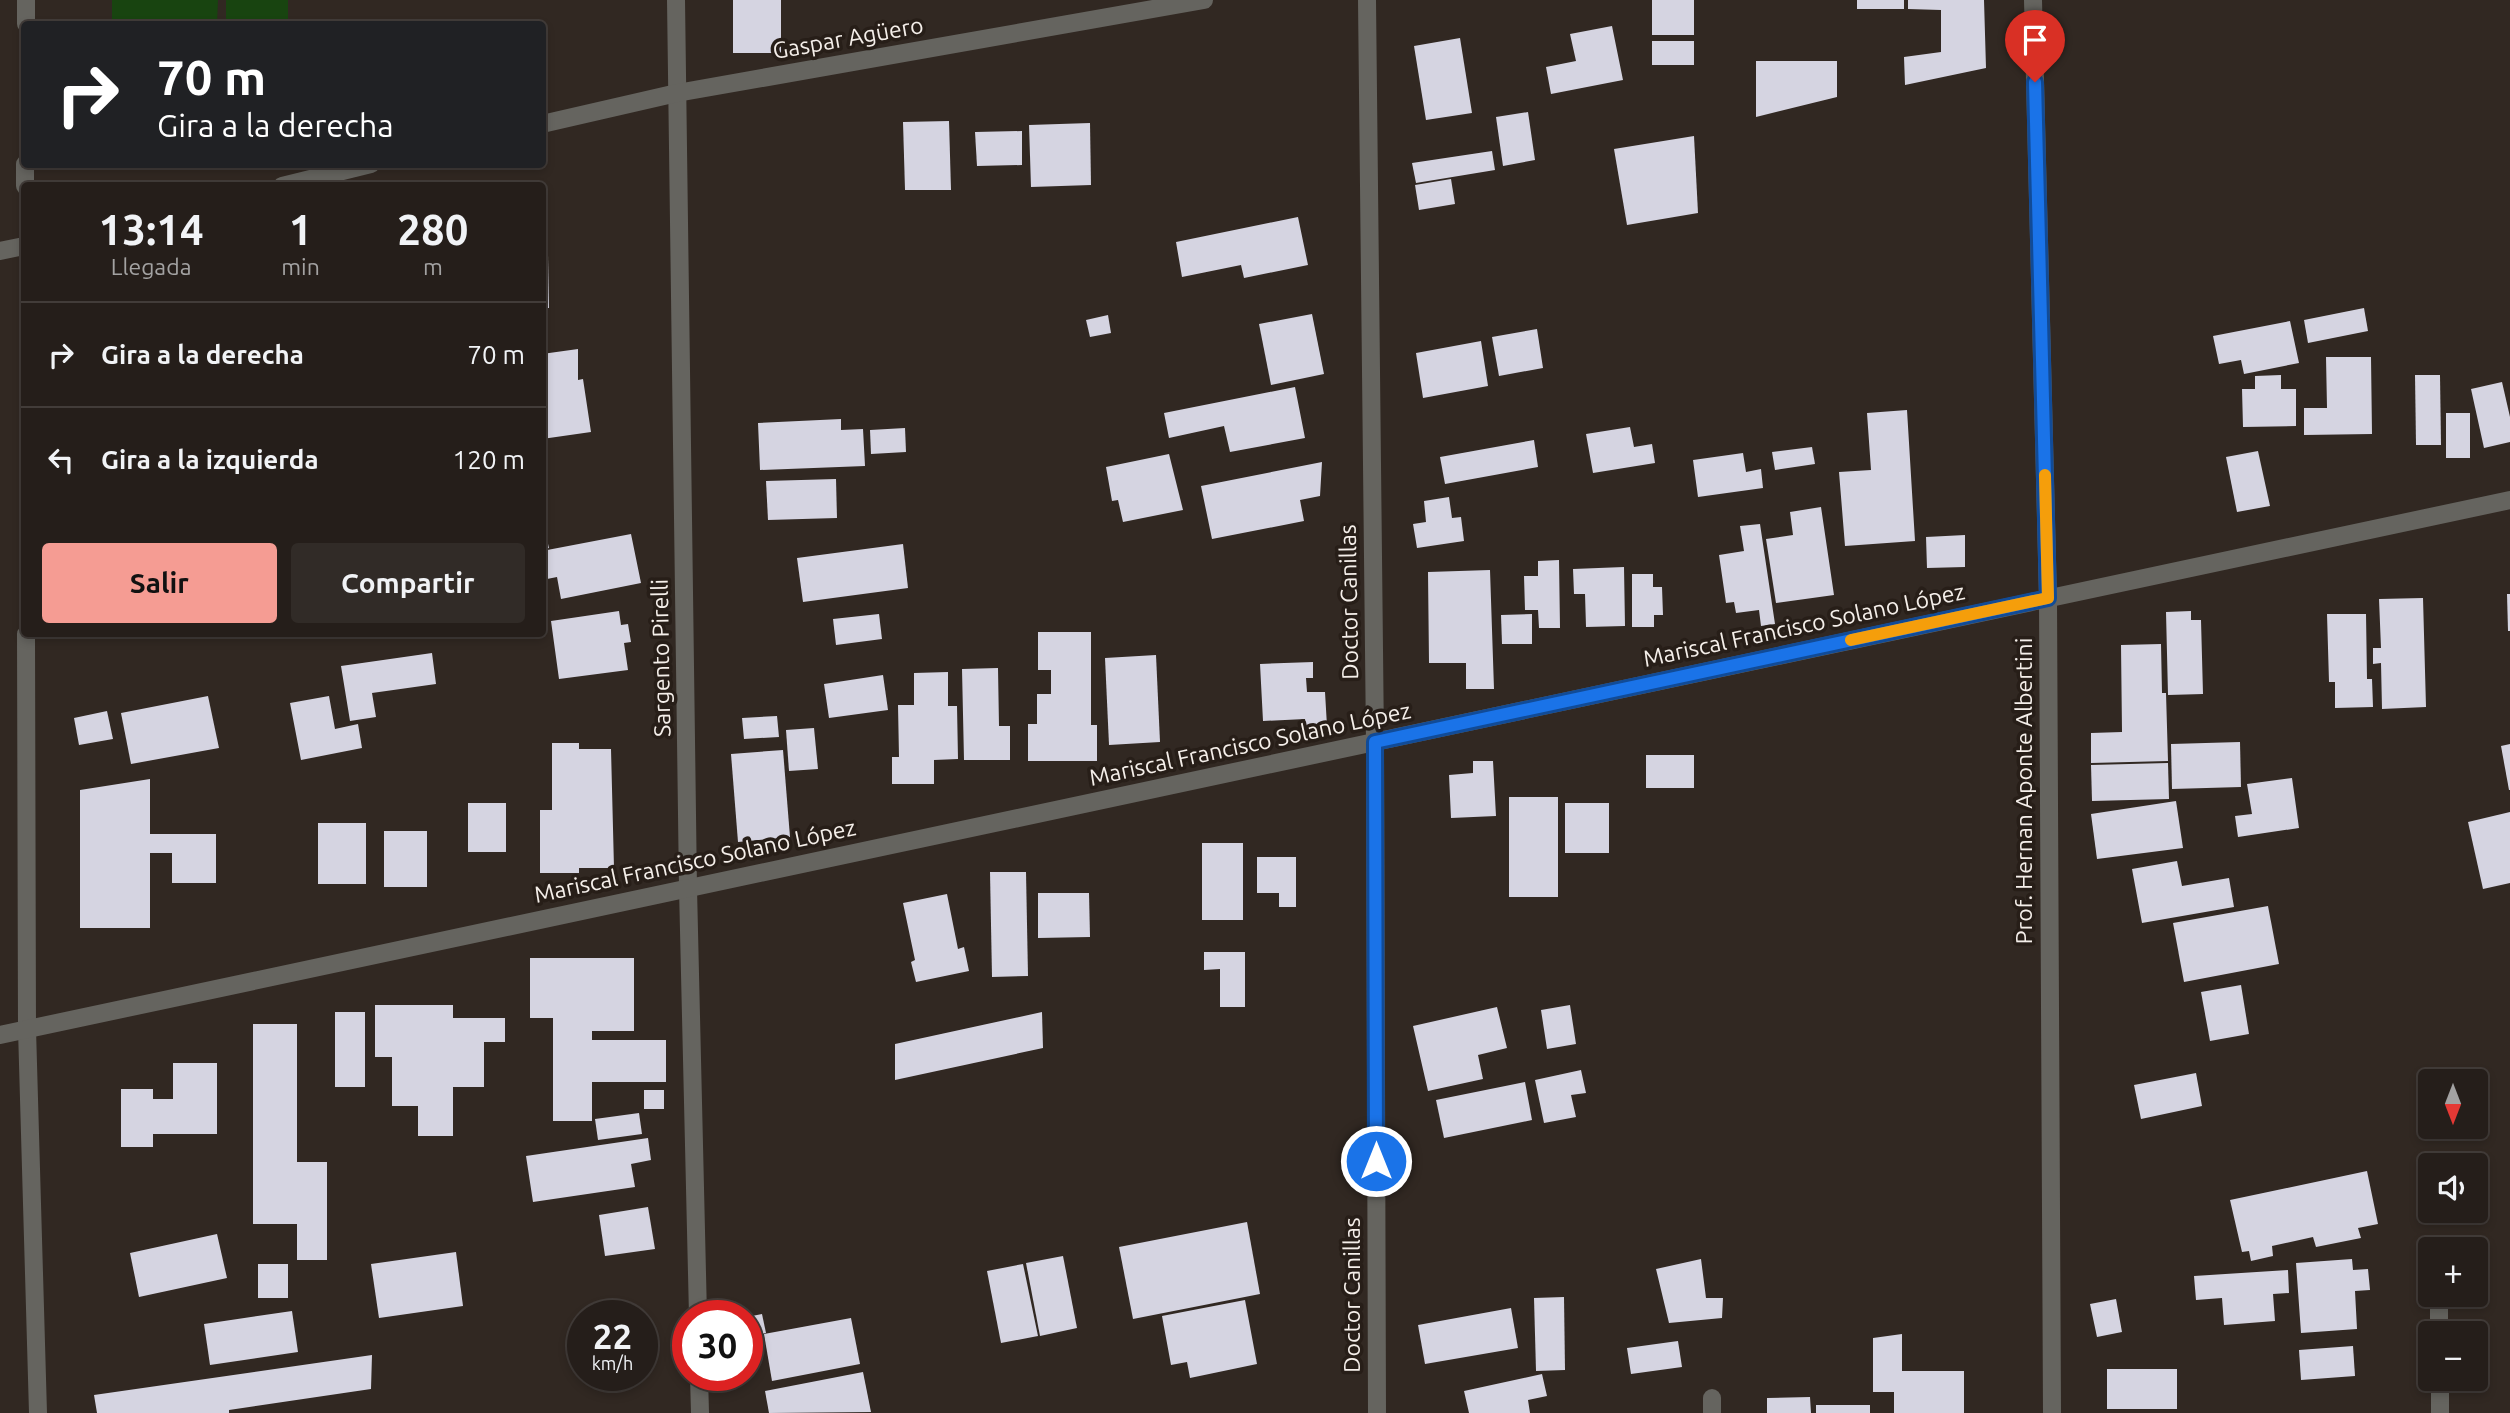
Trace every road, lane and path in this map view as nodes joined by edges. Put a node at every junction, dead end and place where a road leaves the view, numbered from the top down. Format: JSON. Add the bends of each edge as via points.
{"nodes":[{"id":1,"x":26,"y":0,"type":"edge"},
{"id":2,"x":676,"y":0,"type":"edge"},
{"id":3,"x":1204,"y":0,"type":"edge"},
{"id":4,"x":1367,"y":0,"type":"edge"},
{"id":5,"x":2033,"y":0,"type":"edge"},
{"id":6,"x":26,"y":21,"type":"edge"},
{"id":7,"x":677,"y":93,"type":"junction"},
{"id":8,"x":546,"y":123,"type":"edge"},
{"id":9,"x":355,"y":168,"type":"edge"},
{"id":10,"x":298,"y":182,"type":"edge"},
{"id":11,"x":21,"y":247,"type":"edge"},
{"id":12,"x":0,"y":251,"type":"edge"},
{"id":13,"x":2510,"y":500,"type":"edge"},
{"id":14,"x":2048,"y":598,"type":"junction"},
{"id":15,"x":26,"y":637,"type":"edge"},
{"id":16,"x":1375,"y":742,"type":"junction"},
{"id":17,"x":688,"y":888,"type":"junction"},
{"id":18,"x":27,"y":1029,"type":"junction"},
{"id":19,"x":0,"y":1035,"type":"edge"},
{"id":20,"x":698,"y":1300,"type":"edge"},
{"id":21,"x":2439,"y":1308,"type":"dead end"},
{"id":22,"x":2439,"y":1321,"type":"edge"},
{"id":23,"x":699,"y":1391,"type":"edge"},
{"id":24,"x":2440,"y":1391,"type":"edge"},
{"id":25,"x":38,"y":1413,"type":"edge"},
{"id":26,"x":700,"y":1413,"type":"edge"},
{"id":27,"x":1377,"y":1413,"type":"edge"},
{"id":28,"x":2052,"y":1413,"type":"edge"},
{"id":29,"x":2440,"y":1413,"type":"edge"}],
"edges":[{"from":1,"to":6,"type":"street"},
{"from":2,"to":7,"type":"street","name":"Sargento Pirelli"},
{"from":3,"to":7,"type":"street","name":"Gaspar Agüero"},
{"from":4,"to":16,"type":"street","name":"Doctor Canillas"},
{"from":5,"to":14,"type":"street","name":"Prof. Hernan Aponte Albertini"},
{"from":7,"to":8,"type":"street","name":"Gaspar Agüero"},
{"from":7,"to":17,"type":"street","name":"Sargento Pirelli"},
{"from":9,"to":10,"type":"street"},
{"from":11,"to":12,"type":"street"},
{"from":13,"to":14,"type":"street","name":"Mariscal Francisco Solano López"},
{"from":14,"to":16,"type":"street","name":"Mariscal Francisco Solano López"},
{"from":14,"to":28,"type":"street","name":"Prof. Hernan Aponte Albertini"},
{"from":15,"to":18,"type":"street"},
{"from":16,"to":17,"type":"street","name":"Mariscal Francisco Solano López"},
{"from":16,"to":27,"type":"street","name":"Doctor Canillas"},
{"from":17,"to":18,"type":"street","name":"Mariscal Francisco Solano López"},
{"from":17,"to":20,"type":"street","name":"Sargento Pirelli"},
{"from":18,"to":19,"type":"street","name":"Mariscal Francisco Solano López"},
{"from":18,"to":25,"type":"street"},
{"from":21,"to":22,"type":"street"},
{"from":23,"to":26,"type":"street"},
{"from":24,"to":29,"type":"street"}]}
